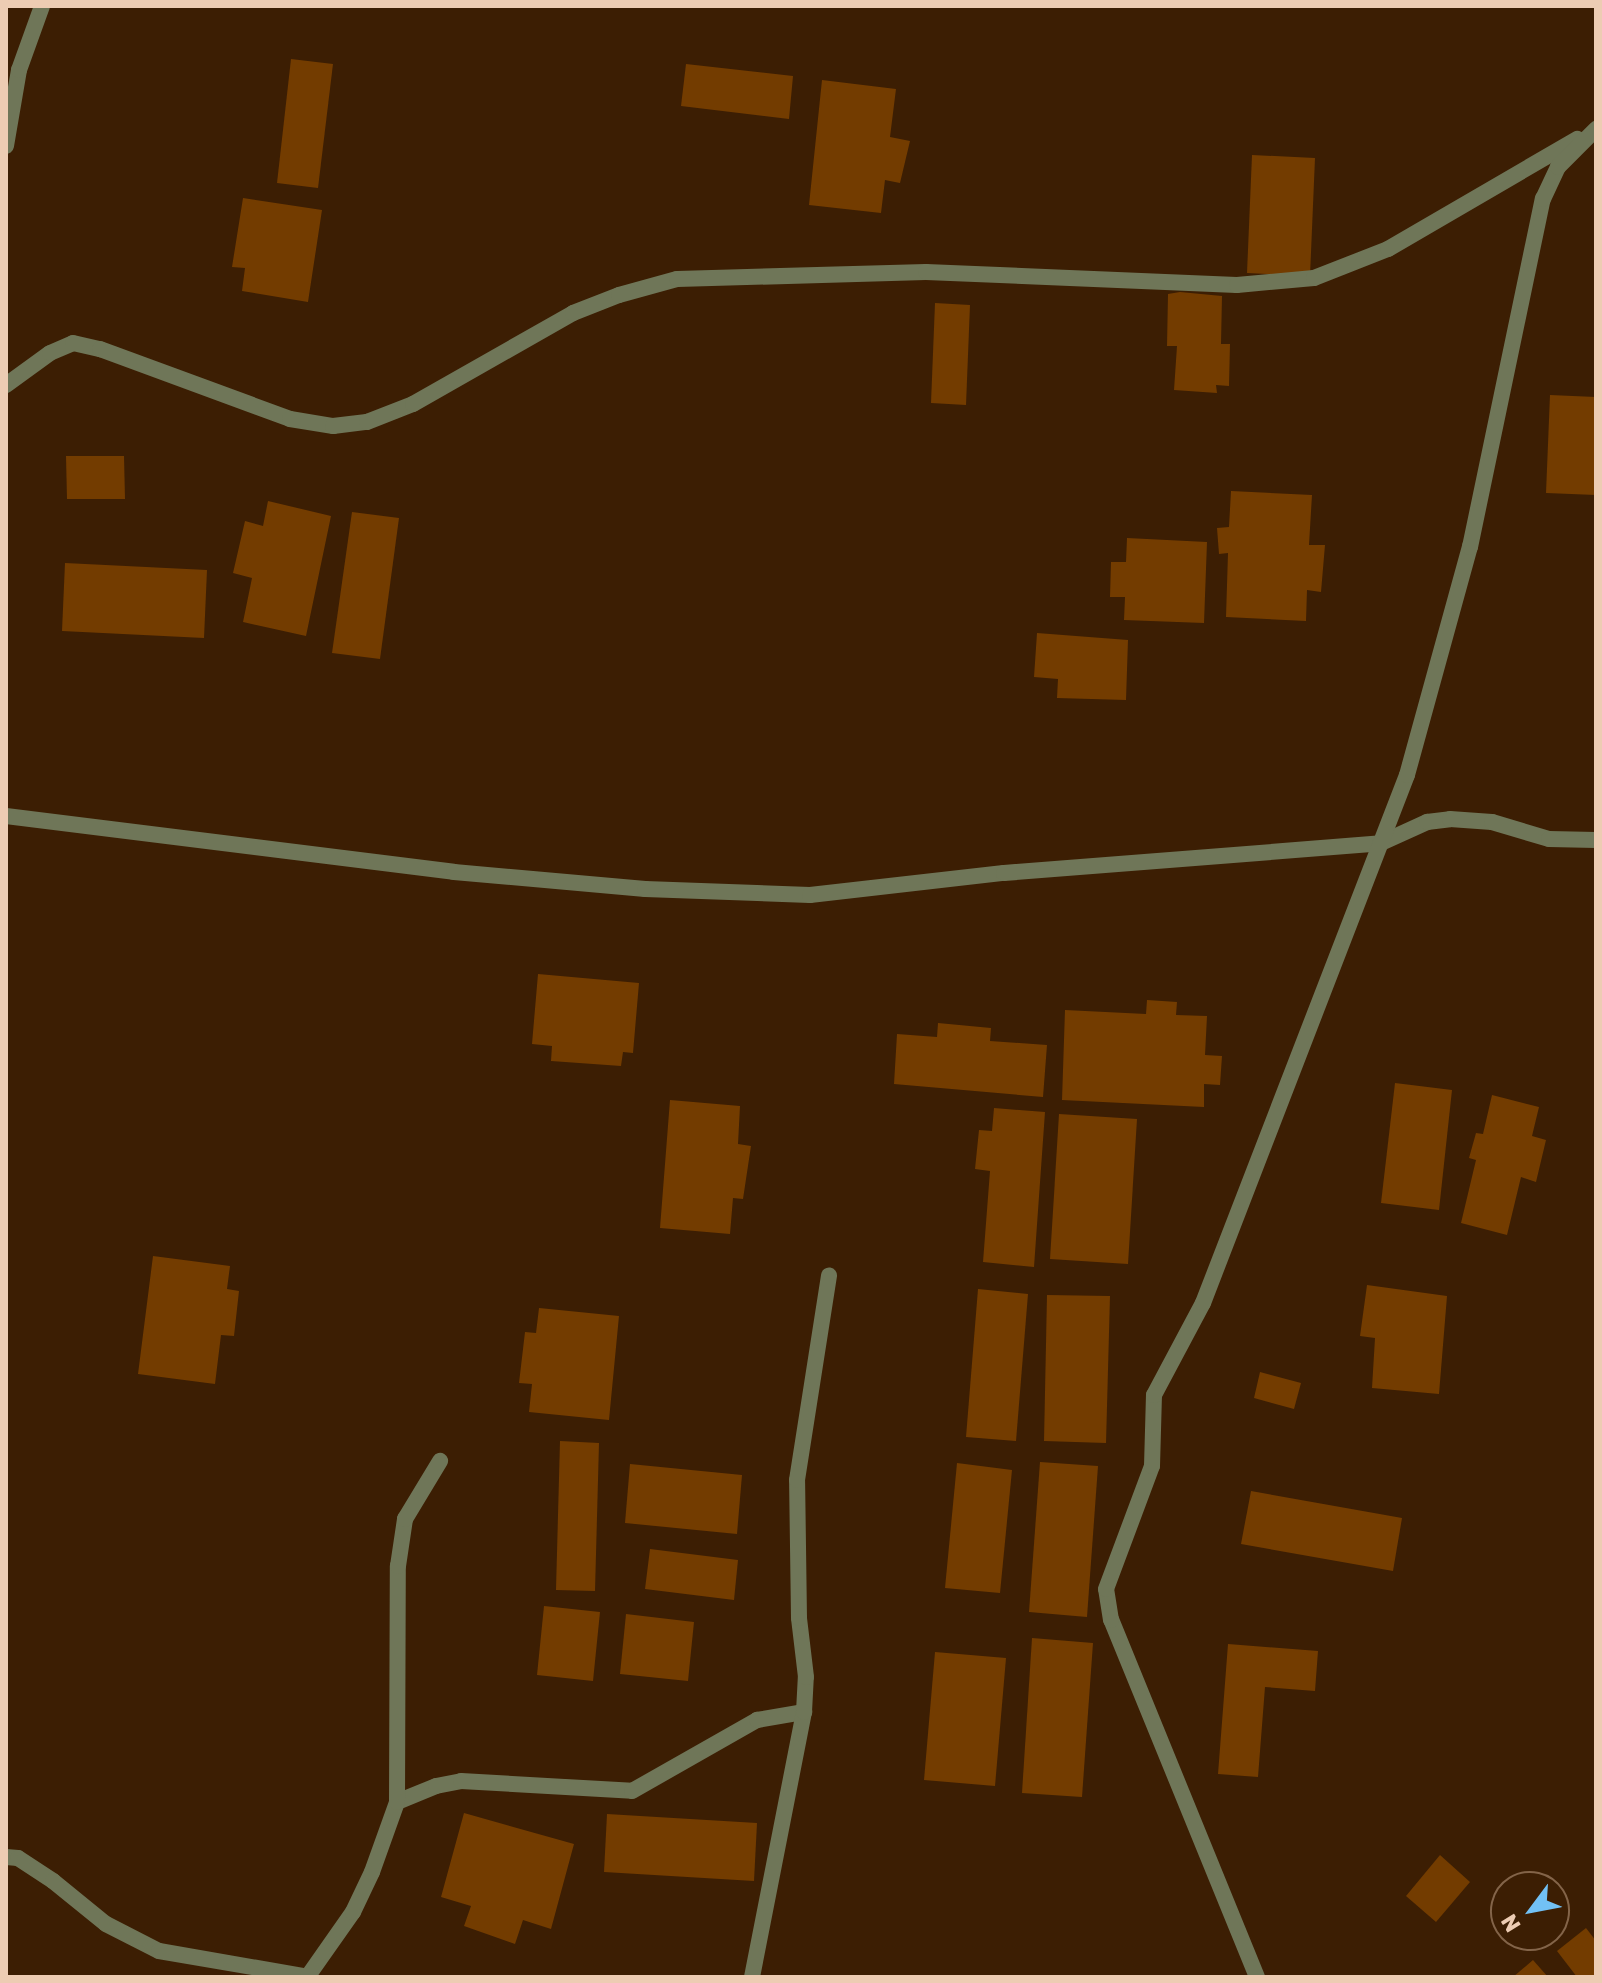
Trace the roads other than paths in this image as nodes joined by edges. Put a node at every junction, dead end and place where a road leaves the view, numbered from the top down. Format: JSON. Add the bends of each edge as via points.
{"nodes":[{"id":1,"x":42,"y":6,"type":"edge"},
{"id":2,"x":1596,"y":128,"type":"edge"},
{"id":3,"x":6,"y":146,"type":"edge"},
{"id":4,"x":6,"y":385,"type":"edge"},
{"id":5,"x":6,"y":816,"type":"edge"},
{"id":6,"x":1596,"y":840,"type":"edge"},
{"id":7,"x":1381,"y":843,"type":"junction"},
{"id":8,"x":829,"y":1275,"type":"dead end"},
{"id":9,"x":440,"y":1461,"type":"dead end"},
{"id":10,"x":804,"y":1712,"type":"junction"},
{"id":11,"x":397,"y":1802,"type":"junction"},
{"id":12,"x":6,"y":1857,"type":"edge"},
{"id":13,"x":309,"y":1977,"type":"edge"},
{"id":14,"x":752,"y":1977,"type":"edge"},
{"id":15,"x":1257,"y":1977,"type":"edge"}],
"edges":[{"from":1,"to":3,"type":"street","via":[[19,70]]},
{"from":2,"to":4,"type":"street","via":[[1388,249],[1314,278],[1237,285],[926,272],[677,279],[573,313],[413,404],[367,422],[333,426],[290,419],[73,343]]},
{"from":2,"to":7,"type":"street","via":[[1558,167],[1543,199],[1470,547],[1407,775]]},
{"from":5,"to":7,"type":"street","via":[[454,872],[645,889],[810,895],[1004,873]]},
{"from":6,"to":7,"type":"street","via":[[1549,839],[1492,822],[1450,819],[1427,822]]},
{"from":7,"to":15,"type":"street","via":[[1203,1303],[1154,1395],[1152,1466],[1106,1589],[1111,1620]]},
{"from":8,"to":10,"type":"street","via":[[797,1480]]},
{"from":9,"to":11,"type":"street","via":[[405,1519],[398,1566]]},
{"from":10,"to":11,"type":"street","via":[[757,1720],[632,1791],[461,1781]]},
{"from":10,"to":14,"type":"street"},
{"from":11,"to":13,"type":"street","via":[[353,1912]]},
{"from":12,"to":13,"type":"street","via":[[18,1858],[106,1924],[159,1951]]}]}
